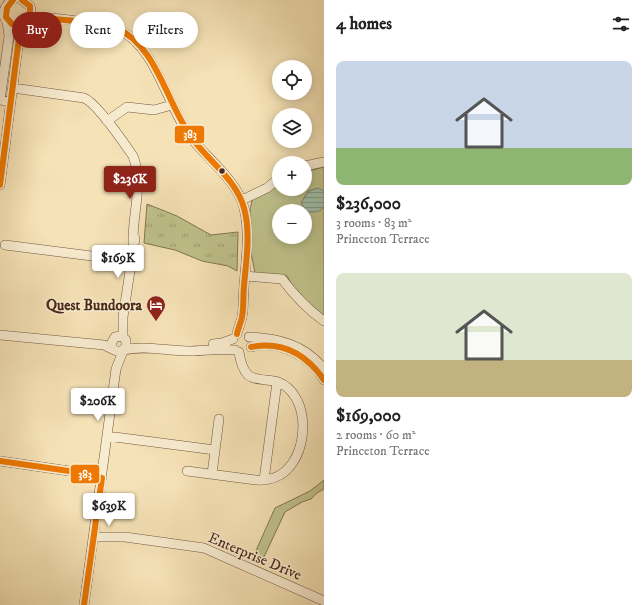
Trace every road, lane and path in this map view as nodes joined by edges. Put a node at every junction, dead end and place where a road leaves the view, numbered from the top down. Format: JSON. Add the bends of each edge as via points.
{"nodes":[{"id":1,"x":25,"y":2,"type":"edge"},
{"id":2,"x":6,"y":4,"type":"edge"},
{"id":3,"x":29,"y":12,"type":"edge"},
{"id":4,"x":39,"y":12,"type":"edge"},
{"id":5,"x":4,"y":18,"type":"edge"},
{"id":6,"x":62,"y":19,"type":"edge"},
{"id":7,"x":12,"y":24,"type":"edge"},
{"id":8,"x":18,"y":48,"type":"edge"},
{"id":9,"x":13,"y":88,"type":"junction"},
{"id":10,"x":0,"y":100,"type":"edge"},
{"id":11,"x":11,"y":102,"type":"junction"},
{"id":12,"x":171,"y":103,"type":"junction"},
{"id":13,"x":107,"y":121,"type":"junction"},
{"id":14,"x":324,"y":162,"type":"edge"},
{"id":15,"x":312,"y":165,"type":"edge"},
{"id":16,"x":1,"y":167,"type":"edge"},
{"id":17,"x":272,"y":184,"type":"edge"},
{"id":18,"x":0,"y":185,"type":"edge"},
{"id":19,"x":242,"y":200,"type":"junction"},
{"id":20,"x":5,"y":245,"type":"dead end"},
{"id":21,"x":131,"y":261,"type":"junction"},
{"id":22,"x":245,"y":276,"type":"junction"},
{"id":23,"x":324,"y":321,"type":"edge"},
{"id":24,"x":0,"y":329,"type":"edge"},
{"id":25,"x":0,"y":335,"type":"edge"},
{"id":26,"x":117,"y":342,"type":"junction"},
{"id":27,"x":242,"y":343,"type":"junction"},
{"id":28,"x":124,"y":350,"type":"junction"},
{"id":29,"x":116,"y":369,"type":"junction"},
{"id":30,"x":324,"y":369,"type":"edge"},
{"id":31,"x":324,"y":380,"type":"edge"},
{"id":32,"x":278,"y":382,"type":"junction"},
{"id":33,"x":219,"y":419,"type":"dead end"},
{"id":34,"x":107,"y":436,"type":"junction"},
{"id":35,"x":215,"y":450,"type":"junction"},
{"id":36,"x":0,"y":461,"type":"edge"},
{"id":37,"x":187,"y":471,"type":"dead end"},
{"id":38,"x":212,"y":474,"type":"junction"},
{"id":39,"x":102,"y":475,"type":"junction"},
{"id":40,"x":264,"y":480,"type":"junction"},
{"id":41,"x":94,"y":533,"type":"junction"},
{"id":42,"x":324,"y":601,"type":"edge"},
{"id":43,"x":84,"y":605,"type":"edge"}],
"edges":[{"from":1,"to":3,"type":"street"},
{"from":1,"to":4,"type":"street"},
{"from":2,"to":5,"type":"street"},
{"from":5,"to":7,"type":"street"},
{"from":5,"to":10,"type":"street","via":[[10,36]]},
{"from":6,"to":12,"type":"street","via":[[103,24],[128,35],[148,58]]},
{"from":8,"to":9,"type":"street"},
{"from":9,"to":11,"type":"street"},
{"from":9,"to":13,"type":"street","via":[[84,98],[95,105]]},
{"from":10,"to":11,"type":"street"},
{"from":11,"to":16,"type":"street"},
{"from":12,"to":13,"type":"street","via":[[151,110],[127,108]]},
{"from":12,"to":19,"type":"street","via":[[191,138],[229,180]]},
{"from":13,"to":21,"type":"street","via":[[133,156],[137,178]]},
{"from":14,"to":15,"type":"street"},
{"from":16,"to":18,"type":"street"},
{"from":17,"to":19,"type":"street"},
{"from":19,"to":22,"type":"street","via":[[247,226]]},
{"from":20,"to":21,"type":"street"},
{"from":21,"to":26,"type":"street"},
{"from":22,"to":23,"type":"street","via":[[282,279],[295,296]]},
{"from":22,"to":27,"type":"street"},
{"from":24,"to":26,"type":"street"},
{"from":25,"to":26,"type":"street","via":[[104,345]]},
{"from":26,"to":27,"type":"street","via":[[188,346]]},
{"from":26,"to":28,"type":"street","via":[[127,346]]},
{"from":26,"to":29,"type":"street"},
{"from":27,"to":28,"type":"street","via":[[223,349]]},
{"from":27,"to":30,"type":"street","via":[[274,339],[289,343],[310,356]]},
{"from":27,"to":31,"type":"street","via":[[271,345],[292,351],[311,364]]},
{"from":27,"to":32,"type":"street","via":[[245,370],[248,375]]},
{"from":28,"to":29,"type":"street"},
{"from":29,"to":34,"type":"street"},
{"from":32,"to":40,"type":"street"},
{"from":32,"to":40,"type":"street","via":[[291,391],[301,406],[302,435],[296,458],[290,467],[276,477]]},
{"from":33,"to":35,"type":"street"},
{"from":34,"to":35,"type":"street"},
{"from":34,"to":39,"type":"street"},
{"from":35,"to":38,"type":"street"},
{"from":36,"to":39,"type":"street"},
{"from":37,"to":38,"type":"street"},
{"from":38,"to":40,"type":"street"},
{"from":39,"to":41,"type":"street"},
{"from":41,"to":42,"type":"street","name":"Enterprise Drive","via":[[208,549]]},
{"from":41,"to":43,"type":"street"}]}
